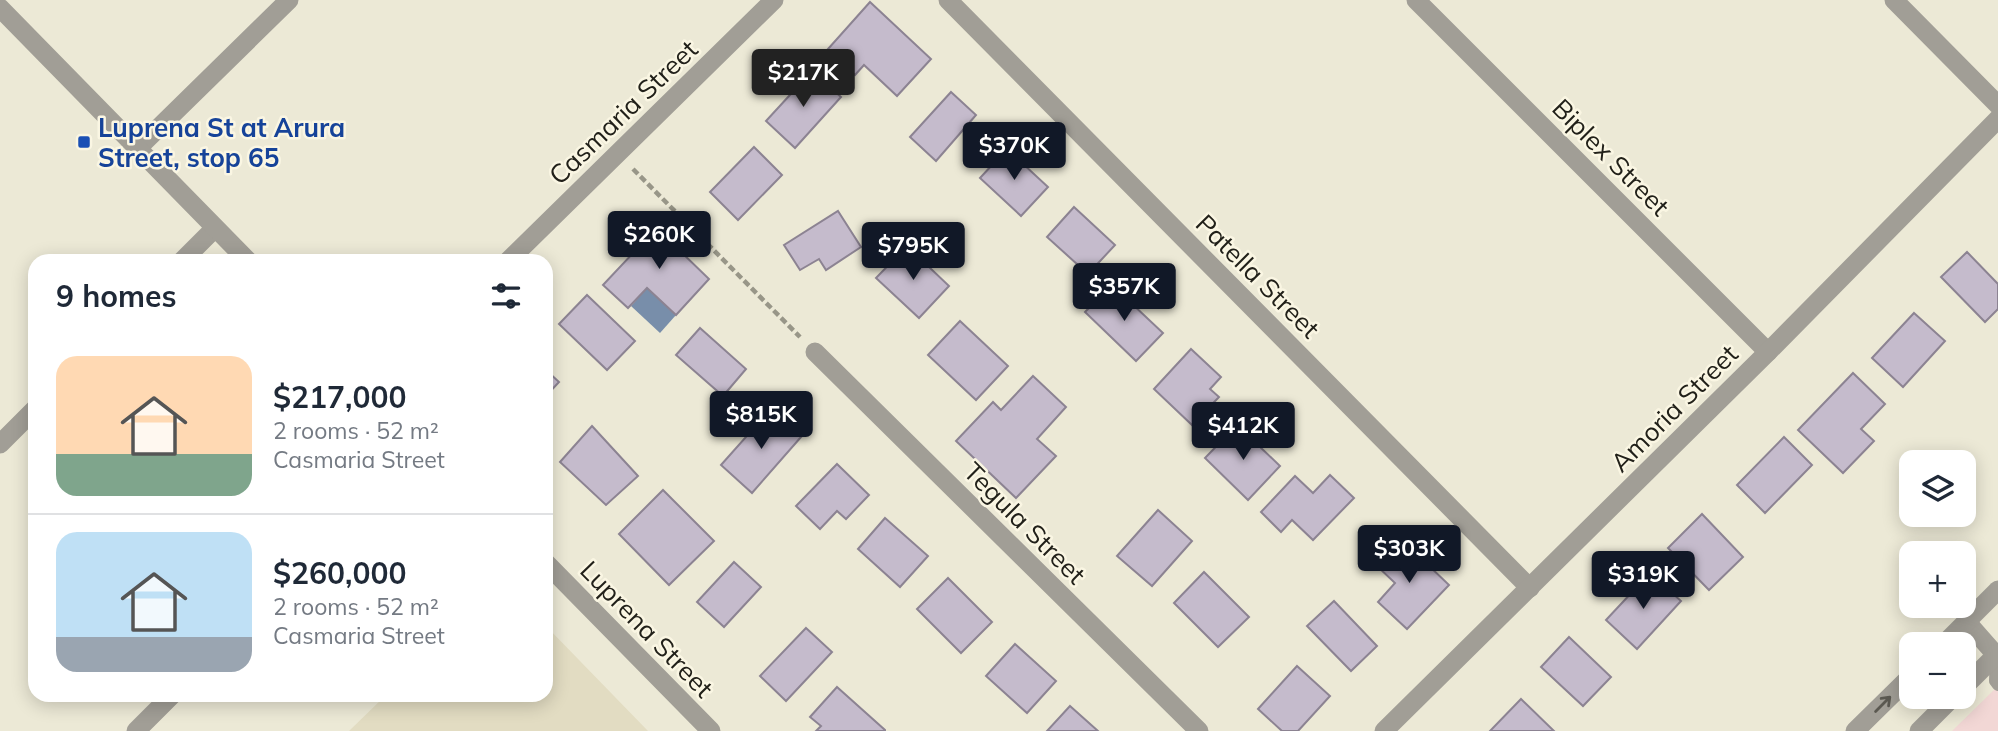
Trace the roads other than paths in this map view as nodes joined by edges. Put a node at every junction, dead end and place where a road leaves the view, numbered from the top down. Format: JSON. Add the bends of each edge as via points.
{"nodes":[{"id":1,"x":289,"y":0,"type":"edge"},
{"id":2,"x":774,"y":0,"type":"edge"},
{"id":3,"x":948,"y":0,"type":"edge"},
{"id":4,"x":1416,"y":0,"type":"edge"},
{"id":5,"x":1894,"y":0,"type":"edge"},
{"id":6,"x":0,"y":8,"type":"edge"},
{"id":7,"x":1998,"y":106,"type":"edge"},
{"id":8,"x":1998,"y":120,"type":"edge"},
{"id":9,"x":138,"y":148,"type":"junction"},
{"id":10,"x":215,"y":228,"type":"junction"},
{"id":11,"x":189,"y":254,"type":"edge"},
{"id":12,"x":241,"y":254,"type":"edge"},
{"id":13,"x":515,"y":254,"type":"edge"},
{"id":14,"x":815,"y":352,"type":"road end"},
{"id":15,"x":1768,"y":352,"type":"junction"},
{"id":16,"x":28,"y":416,"type":"edge"},
{"id":17,"x":0,"y":444,"type":"edge"},
{"id":18,"x":553,"y":570,"type":"edge"},
{"id":19,"x":1530,"y":588,"type":"junction"},
{"id":20,"x":1998,"y":590,"type":"edge"},
{"id":21,"x":1966,"y":621,"type":"junction"},
{"id":22,"x":1955,"y":632,"type":"edge"},
{"id":23,"x":1997,"y":654,"type":"edge"},
{"id":24,"x":1976,"y":675,"type":"edge"},
{"id":25,"x":1998,"y":685,"type":"edge"},
{"id":26,"x":1899,"y":688,"type":"edge"},
{"id":27,"x":165,"y":702,"type":"edge"},
{"id":28,"x":1941,"y":709,"type":"edge"},
{"id":29,"x":136,"y":731,"type":"edge"},
{"id":30,"x":710,"y":731,"type":"edge"},
{"id":31,"x":1199,"y":731,"type":"edge"},
{"id":32,"x":1384,"y":731,"type":"edge"},
{"id":33,"x":1856,"y":731,"type":"edge"},
{"id":34,"x":1919,"y":731,"type":"edge"}],
"edges":[{"from":1,"to":9,"type":"street"},
{"from":2,"to":13,"type":"street","name":"Casmaria Street"},
{"from":3,"to":19,"type":"street","name":"Patella Street"},
{"from":4,"to":15,"type":"street","name":"Biplex Street"},
{"from":5,"to":7,"type":"street"},
{"from":6,"to":9,"type":"street"},
{"from":8,"to":15,"type":"street","name":"Amoria Street"},
{"from":9,"to":10,"type":"street"},
{"from":10,"to":11,"type":"street"},
{"from":10,"to":12,"type":"street"},
{"from":14,"to":31,"type":"street","name":"Tegula Street"},
{"from":15,"to":19,"type":"street","name":"Amoria Street"},
{"from":16,"to":17,"type":"street"},
{"from":18,"to":30,"type":"street","name":"Luprena Street"},
{"from":19,"to":32,"type":"street","name":"Amoria Street"},
{"from":20,"to":21,"type":"street"},
{"from":21,"to":22,"type":"street"},
{"from":21,"to":23,"type":"street"},
{"from":23,"to":24,"type":"street"},
{"from":23,"to":25,"type":"lane"},
{"from":33,"to":26,"type":"street","one_way":true},
{"from":27,"to":29,"type":"street"},
{"from":28,"to":34,"type":"street"}]}
